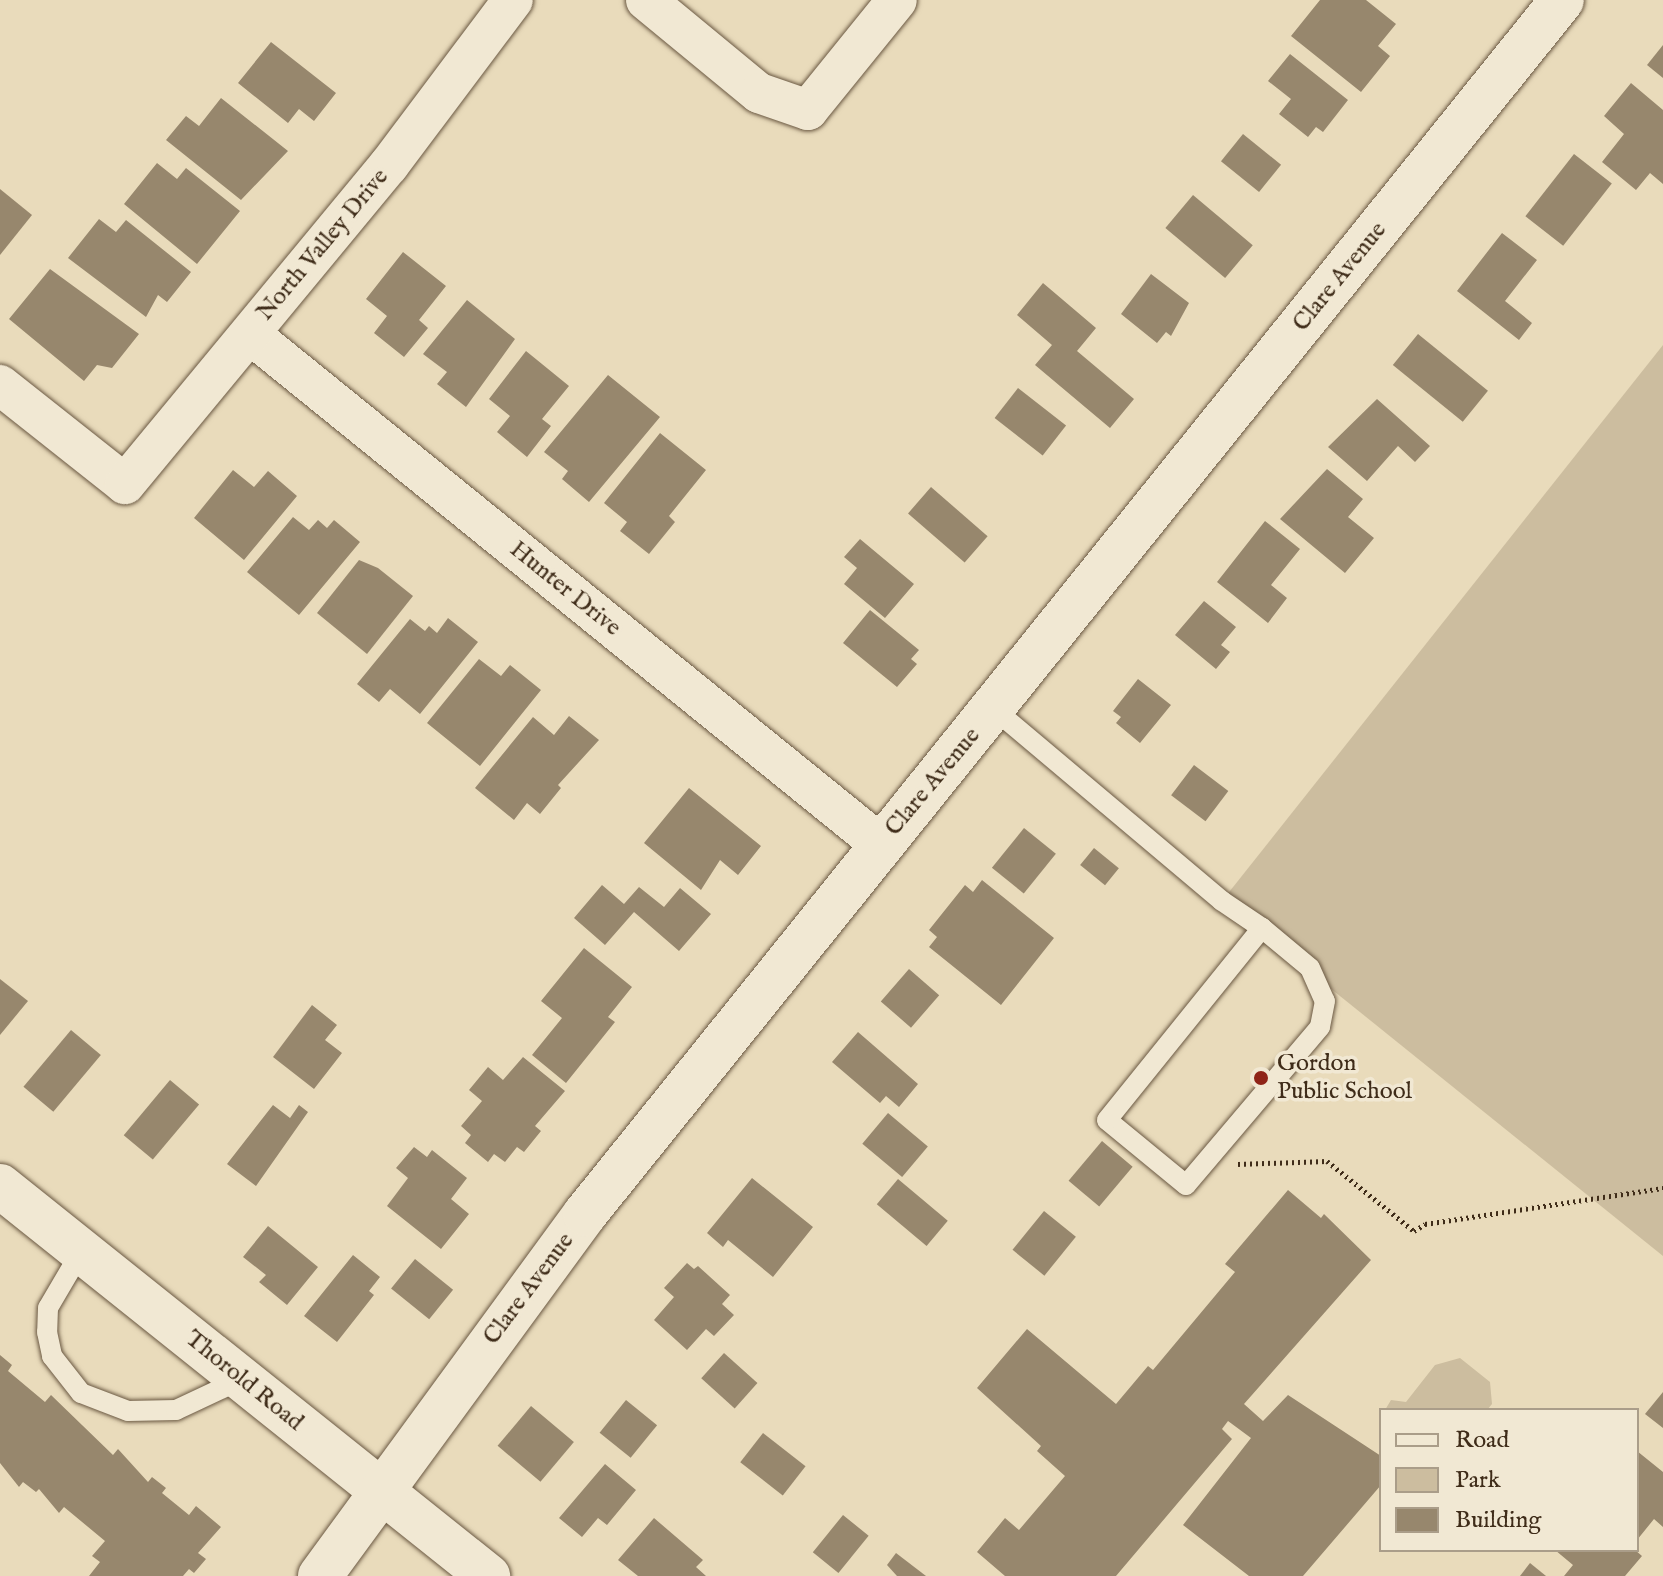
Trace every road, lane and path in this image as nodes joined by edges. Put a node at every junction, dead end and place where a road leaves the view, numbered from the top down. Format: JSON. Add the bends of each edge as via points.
{"nodes":[{"id":1,"x":513,"y":0,"type":"edge"},
{"id":2,"x":646,"y":0,"type":"edge"},
{"id":3,"x":897,"y":0,"type":"edge"},
{"id":4,"x":1562,"y":0,"type":"edge"},
{"id":5,"x":250,"y":334,"type":"junction"},
{"id":6,"x":0,"y":385,"type":"edge"},
{"id":7,"x":994,"y":709,"type":"junction"},
{"id":8,"x":880,"y":844,"type":"junction"},
{"id":9,"x":1262,"y":928,"type":"junction"},
{"id":10,"x":1200,"y":1169,"type":"junction"},
{"id":11,"x":0,"y":1186,"type":"edge"},
{"id":12,"x":1663,"y":1188,"type":"edge"},
{"id":13,"x":82,"y":1250,"type":"junction"},
{"id":14,"x":242,"y":1379,"type":"junction"},
{"id":15,"x":383,"y":1491,"type":"junction"},
{"id":16,"x":320,"y":1576,"type":"edge"},
{"id":17,"x":488,"y":1576,"type":"edge"}],
"edges":[{"from":1,"to":5,"type":"street","name":"North Valley Drive","via":[[389,165]]},
{"from":2,"to":3,"type":"street","via":[[759,93],[808,110]]},
{"from":4,"to":7,"type":"street","name":"Clare Avenue"},
{"from":5,"to":6,"type":"street","name":"North Valley Drive","via":[[125,484]]},
{"from":5,"to":8,"type":"street","name":"Hunter Drive"},
{"from":7,"to":8,"type":"street","name":"Clare Avenue"},
{"from":7,"to":9,"type":"lane"},
{"from":8,"to":15,"type":"street","name":"Clare Avenue","via":[[585,1214]]},
{"from":9,"to":10,"type":"lane","via":[[1310,968],[1325,1001],[1320,1027]]},
{"from":9,"to":10,"type":"lane","via":[[1107,1120],[1186,1185]]},
{"from":10,"to":12,"type":"path","via":[[1274,1159],[1327,1161],[1414,1231],[1425,1224]]},
{"from":11,"to":13,"type":"street","name":"Thorold Road"},
{"from":13,"to":14,"type":"street","name":"Thorold Road"},
{"from":13,"to":14,"type":"lane","via":[[48,1308],[47,1332],[52,1356],[81,1393],[128,1411],[176,1410]]},
{"from":14,"to":15,"type":"street","name":"Thorold Road"},
{"from":15,"to":16,"type":"street","name":"Clare Avenue"},
{"from":15,"to":17,"type":"street","name":"Thorold Road"}]}
